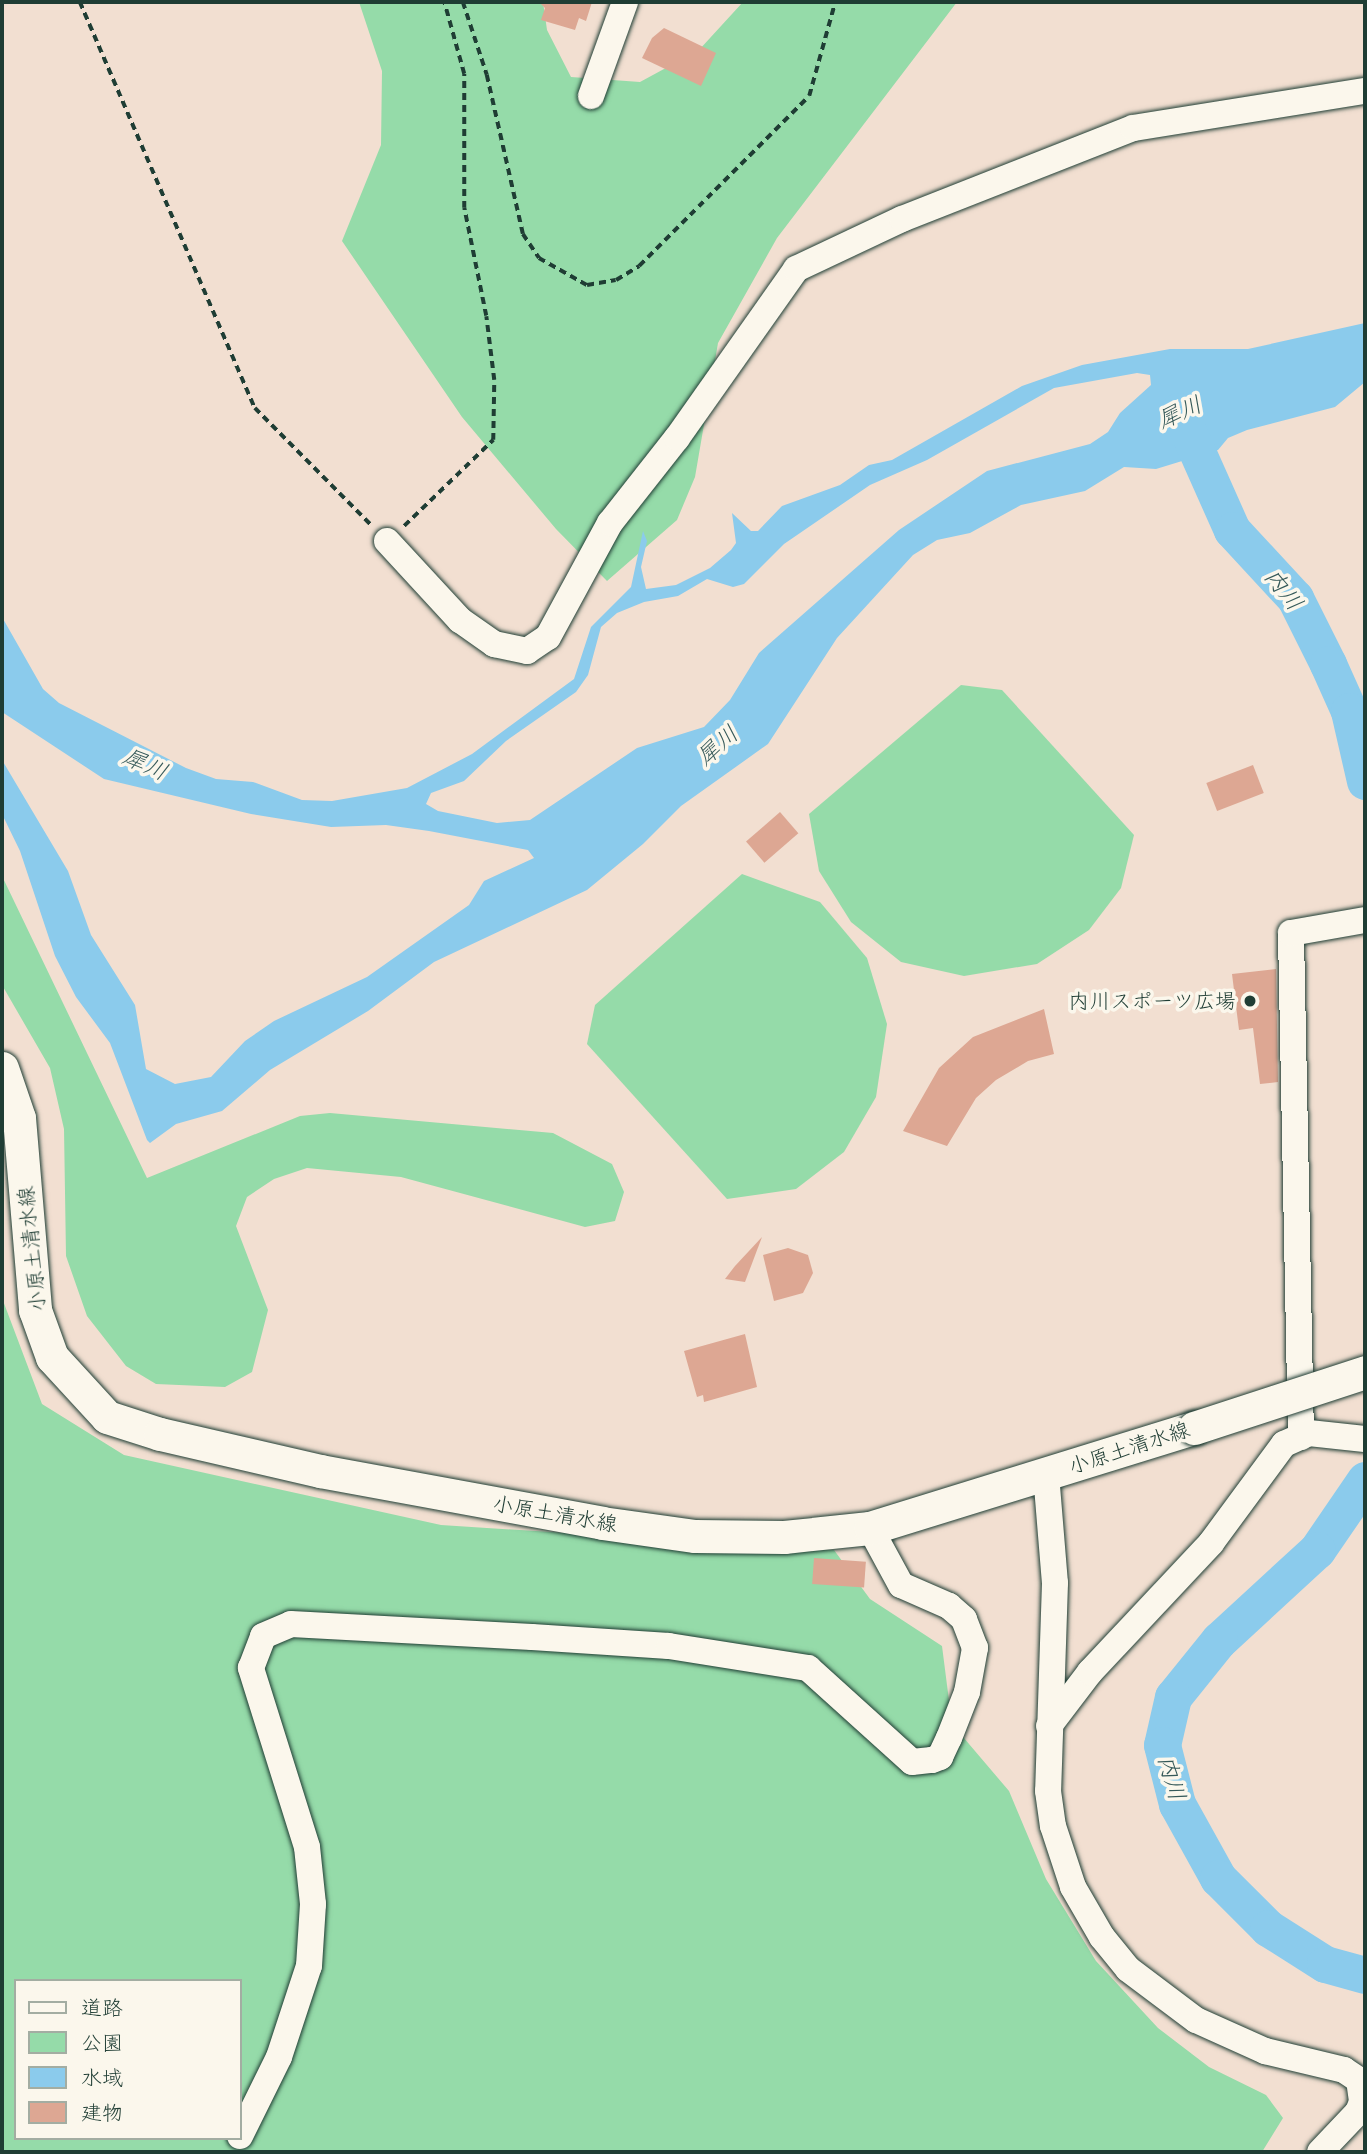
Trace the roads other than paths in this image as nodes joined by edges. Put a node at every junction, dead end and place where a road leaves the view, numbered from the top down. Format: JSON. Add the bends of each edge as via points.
{"nodes":[{"id":1,"x":625,"y":2,"type":"edge"},
{"id":2,"x":1365,"y":91,"type":"edge"},
{"id":3,"x":591,"y":96,"type":"dead end"},
{"id":4,"x":387,"y":541,"type":"road end"},
{"id":5,"x":1365,"y":920,"type":"edge"},
{"id":6,"x":2,"y":1068,"type":"edge"},
{"id":7,"x":1365,"y":1372,"type":"edge"},
{"id":8,"x":1311,"y":1435,"type":"junction"},
{"id":9,"x":1365,"y":1439,"type":"edge"},
{"id":10,"x":1046,"y":1474,"type":"junction"},
{"id":11,"x":870,"y":1528,"type":"junction"},
{"id":12,"x":1049,"y":1726,"type":"junction"},
{"id":13,"x":242,"y":2131,"type":"edge"},
{"id":14,"x":1320,"y":2152,"type":"edge"}],
"edges":[{"from":1,"to":3,"type":"street"},
{"from":2,"to":4,"type":"street","via":[[1133,128],[902,219],[796,269],[677,438],[610,523],[548,637],[527,651],[494,644],[460,620]]},
{"from":5,"to":8,"type":"street","via":[[1291,933]]},
{"from":6,"to":11,"type":"main road","name":"小原土清水線","via":[[19,1118],[35,1310],[52,1357],[107,1417],[320,1471],[695,1536],[784,1537]]},
{"from":7,"to":10,"type":"main road","name":"小原土清水線","bridge":true},
{"from":8,"to":9,"type":"street"},
{"from":8,"to":12,"type":"street","via":[[1284,1444],[1212,1543],[1090,1672]]},
{"from":10,"to":11,"type":"main road","name":"小原土清水線"},
{"from":10,"to":12,"type":"street","via":[[1055,1583]]},
{"from":11,"to":13,"type":"street","via":[[901,1585],[949,1606],[964,1619],[975,1648],[967,1692],[940,1756],[932,1760],[912,1762],[808,1668],[669,1646],[532,1637],[291,1624],[263,1636],[251,1668],[307,1847],[313,1904],[309,1966],[279,2057]]},
{"from":12,"to":14,"type":"street","via":[[1048,1791],[1069,1875],[1102,1937],[1128,1969],[1196,2021],[1265,2051],[1344,2070],[1359,2080],[1362,2102],[1358,2112]]}]}
